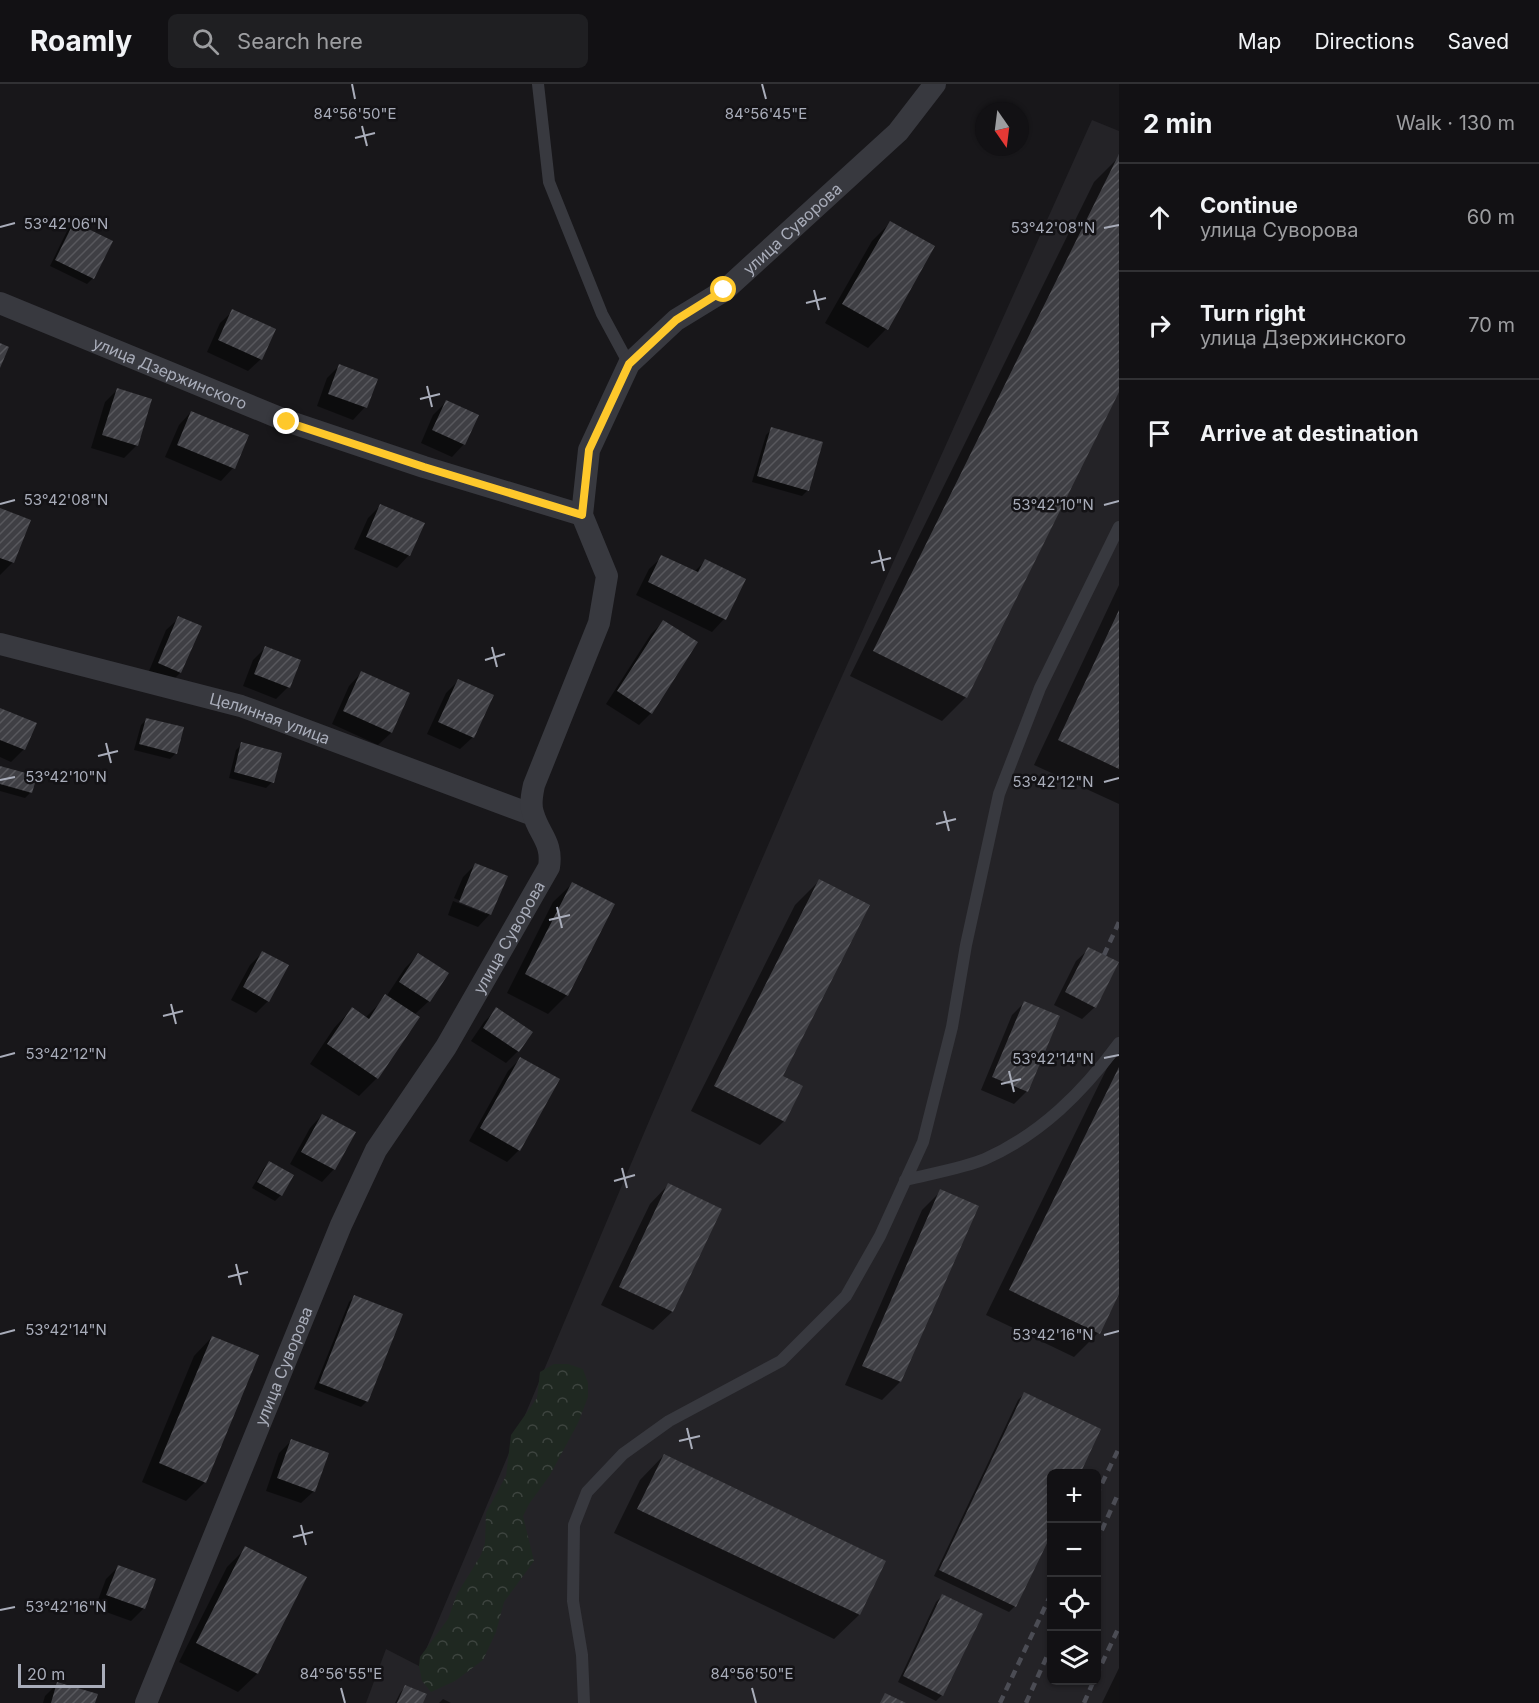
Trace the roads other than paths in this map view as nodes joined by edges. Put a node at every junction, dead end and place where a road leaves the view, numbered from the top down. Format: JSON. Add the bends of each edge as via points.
{"nodes":[{"id":1,"x":538,"y":84,"type":"edge"},
{"id":2,"x":935,"y":84,"type":"edge"},
{"id":3,"x":0,"y":303,"type":"edge"},
{"id":4,"x":629,"y":364,"type":"junction"},
{"id":5,"x":582,"y":515,"type":"junction"},
{"id":6,"x":1119,"y":527,"type":"edge"},
{"id":7,"x":0,"y":644,"type":"edge"},
{"id":8,"x":533,"y":815,"type":"junction"},
{"id":9,"x":1119,"y":1043,"type":"edge"},
{"id":10,"x":905,"y":1180,"type":"junction"},
{"id":11,"x":146,"y":1703,"type":"edge"},
{"id":12,"x":584,"y":1703,"type":"edge"}],
"edges":[{"from":1,"to":4,"type":"lane","via":[[549,182],[602,314]]},
{"from":2,"to":4,"type":"street","name":"улица Суворова","via":[[898,132],[724,290],[676,320]]},
{"from":3,"to":5,"type":"street","name":"улица Дзержинского","via":[[287,422]]},
{"from":4,"to":5,"type":"street","name":"улица Суворова","via":[[589,450]]},
{"from":5,"to":8,"type":"street","name":"улица Суворова","via":[[607,576],[598,623],[534,785]]},
{"from":6,"to":10,"type":"lane","via":[[1040,688],[999,794],[949,1039],[923,1142]]},
{"from":7,"to":8,"type":"street","name":"Целинная улица","via":[[241,706]]},
{"from":8,"to":11,"type":"street","name":"улица Суворова","via":[[546,838],[551,856],[549,867],[446,1047],[376,1150],[341,1225]]},
{"from":9,"to":10,"type":"lane","via":[[1096,1075],[1044,1125],[984,1159]]},
{"from":10,"to":12,"type":"lane","via":[[880,1236],[846,1296],[781,1361],[669,1421],[623,1454],[587,1492],[574,1526],[573,1601],[582,1655]]}]}
